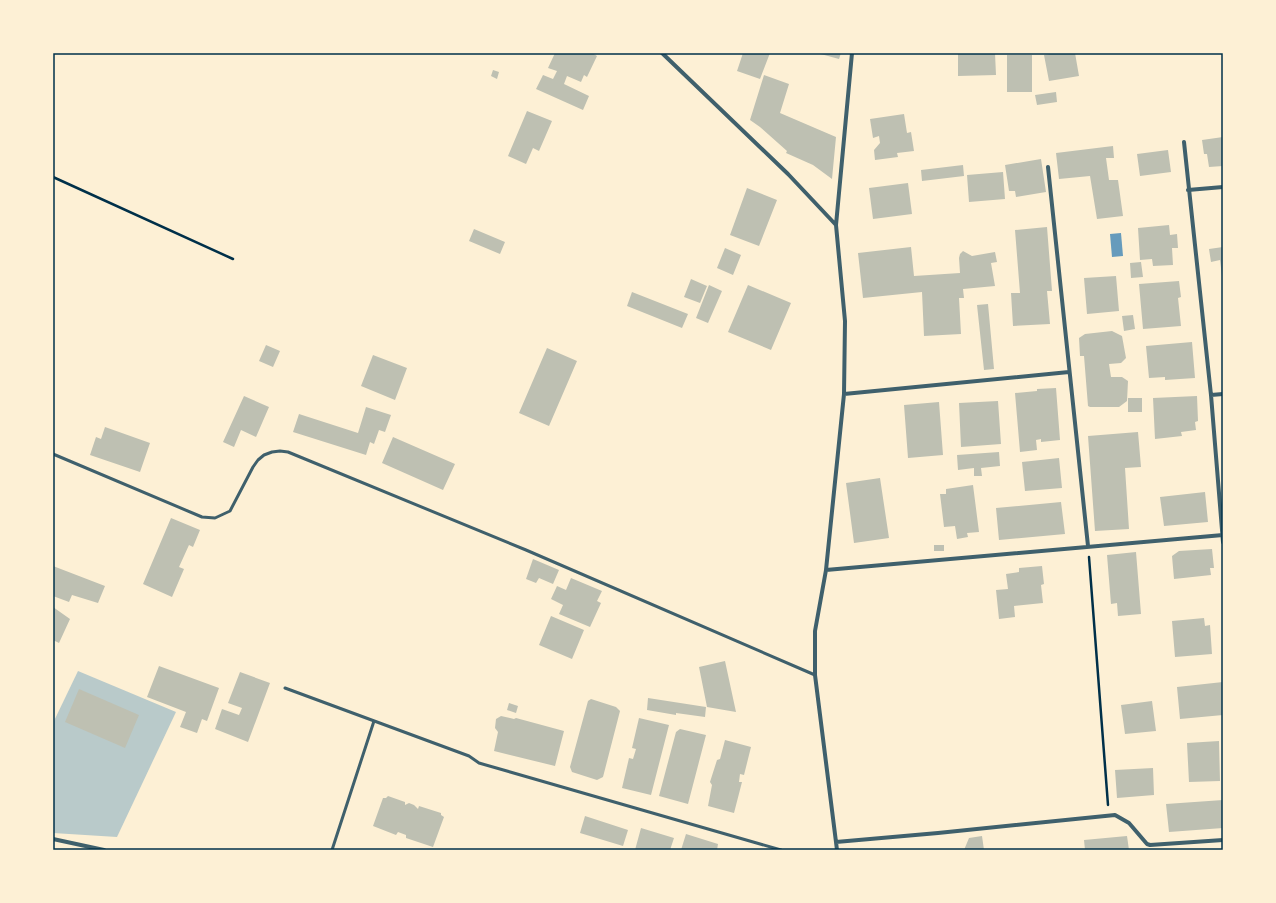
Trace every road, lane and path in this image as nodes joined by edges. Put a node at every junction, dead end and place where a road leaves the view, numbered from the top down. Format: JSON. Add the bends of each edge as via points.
{"nodes":[{"id":1,"x":662,"y":53,"type":"edge"},
{"id":2,"x":852,"y":53,"type":"edge"},
{"id":3,"x":1184,"y":142,"type":"dead end"},
{"id":4,"x":1048,"y":167,"type":"dead end"},
{"id":5,"x":53,"y":177,"type":"edge"},
{"id":6,"x":1223,"y":187,"type":"edge"},
{"id":7,"x":1188,"y":190,"type":"junction"},
{"id":8,"x":836,"y":225,"type":"junction"},
{"id":9,"x":233,"y":259,"type":"dead end"},
{"id":10,"x":1069,"y":372,"type":"junction"},
{"id":11,"x":844,"y":394,"type":"junction"},
{"id":12,"x":1223,"y":394,"type":"edge"},
{"id":13,"x":1211,"y":395,"type":"junction"},
{"id":14,"x":53,"y":454,"type":"edge"},
{"id":15,"x":1223,"y":535,"type":"edge"},
{"id":16,"x":1223,"y":542,"type":"edge"},
{"id":17,"x":1088,"y":546,"type":"junction"},
{"id":18,"x":826,"y":570,"type":"junction"},
{"id":19,"x":815,"y":675,"type":"junction"},
{"id":20,"x":285,"y":688,"type":"dead end"},
{"id":21,"x":374,"y":721,"type":"junction"},
{"id":22,"x":1108,"y":805,"type":"dead end"},
{"id":23,"x":53,"y":839,"type":"edge"},
{"id":24,"x":1223,"y":840,"type":"edge"},
{"id":25,"x":836,"y":842,"type":"junction"},
{"id":26,"x":104,"y":850,"type":"edge"},
{"id":27,"x":332,"y":850,"type":"edge"},
{"id":28,"x":781,"y":850,"type":"edge"},
{"id":29,"x":837,"y":850,"type":"edge"}],
"edges":[{"from":1,"to":8,"type":"street","via":[[788,174]]},
{"from":2,"to":8,"type":"street"},
{"from":3,"to":7,"type":"street"},
{"from":4,"to":10,"type":"street"},
{"from":5,"to":9,"type":"path"},
{"from":6,"to":7,"type":"street"},
{"from":7,"to":13,"type":"street"},
{"from":8,"to":11,"type":"street","via":[[845,320]]},
{"from":10,"to":11,"type":"street"},
{"from":10,"to":17,"type":"street"},
{"from":11,"to":18,"type":"street"},
{"from":12,"to":13,"type":"street"},
{"from":13,"to":15,"type":"street"},
{"from":14,"to":19,"type":"lane","via":[[202,517],[215,518],[230,511],[258,460],[272,452],[288,452],[526,550]]},
{"from":15,"to":16,"type":"street"},
{"from":15,"to":17,"type":"street"},
{"from":17,"to":18,"type":"street"},
{"from":17,"to":22,"type":"path"},
{"from":18,"to":19,"type":"street","via":[[815,632]]},
{"from":19,"to":25,"type":"street"},
{"from":20,"to":21,"type":"lane"},
{"from":21,"to":27,"type":"lane"},
{"from":21,"to":28,"type":"lane","via":[[468,756],[480,763]]},
{"from":23,"to":26,"type":"street"},
{"from":24,"to":25,"type":"street","via":[[1150,845],[1129,823],[1115,815]]},
{"from":25,"to":29,"type":"street"}]}
